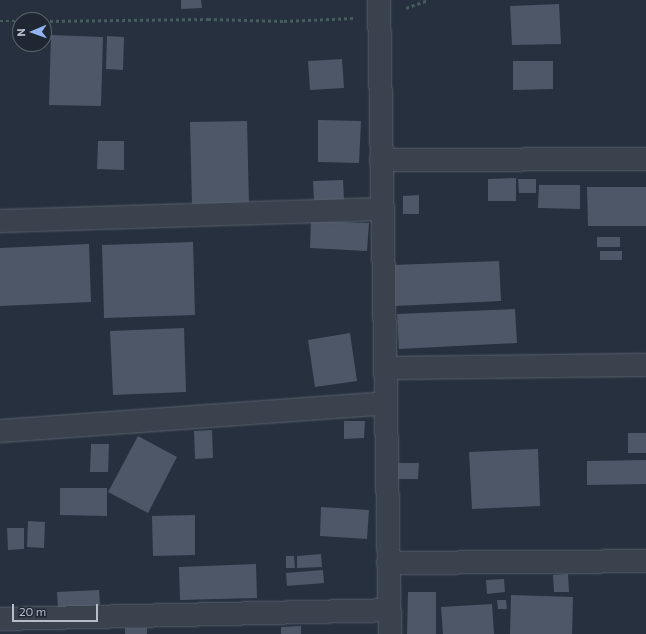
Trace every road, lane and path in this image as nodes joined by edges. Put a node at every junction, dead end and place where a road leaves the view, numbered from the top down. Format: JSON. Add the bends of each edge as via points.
{"nodes":[{"id":1,"x":428,"y":0,"type":"edge"},
{"id":2,"x":379,"y":8,"type":"edge"},
{"id":3,"x":0,"y":21,"type":"edge"},
{"id":4,"x":12,"y":21,"type":"edge"},
{"id":5,"x":52,"y":21,"type":"edge"},
{"id":6,"x":646,"y":159,"type":"edge"},
{"id":7,"x":382,"y":160,"type":"junction"},
{"id":8,"x":382,"y":209,"type":"junction"},
{"id":9,"x":0,"y":221,"type":"edge"},
{"id":10,"x":646,"y":365,"type":"edge"},
{"id":11,"x":385,"y":368,"type":"junction"},
{"id":12,"x":386,"y":403,"type":"junction"},
{"id":13,"x":0,"y":431,"type":"edge"},
{"id":14,"x":646,"y":561,"type":"edge"},
{"id":15,"x":388,"y":563,"type":"junction"},
{"id":16,"x":389,"y":610,"type":"junction"},
{"id":17,"x":0,"y":620,"type":"edge"},
{"id":18,"x":390,"y":634,"type":"edge"}],
"edges":[{"from":1,"to":2,"type":"path"},
{"from":2,"to":5,"type":"path","via":[[284,20]]},
{"from":2,"to":7,"type":"street"},
{"from":3,"to":4,"type":"path"},
{"from":6,"to":7,"type":"street"},
{"from":7,"to":8,"type":"street"},
{"from":8,"to":9,"type":"street"},
{"from":8,"to":11,"type":"street"},
{"from":10,"to":11,"type":"street"},
{"from":11,"to":12,"type":"street"},
{"from":12,"to":13,"type":"street"},
{"from":12,"to":15,"type":"street"},
{"from":14,"to":15,"type":"street"},
{"from":15,"to":16,"type":"street"},
{"from":16,"to":17,"type":"street"},
{"from":16,"to":18,"type":"street"}]}
